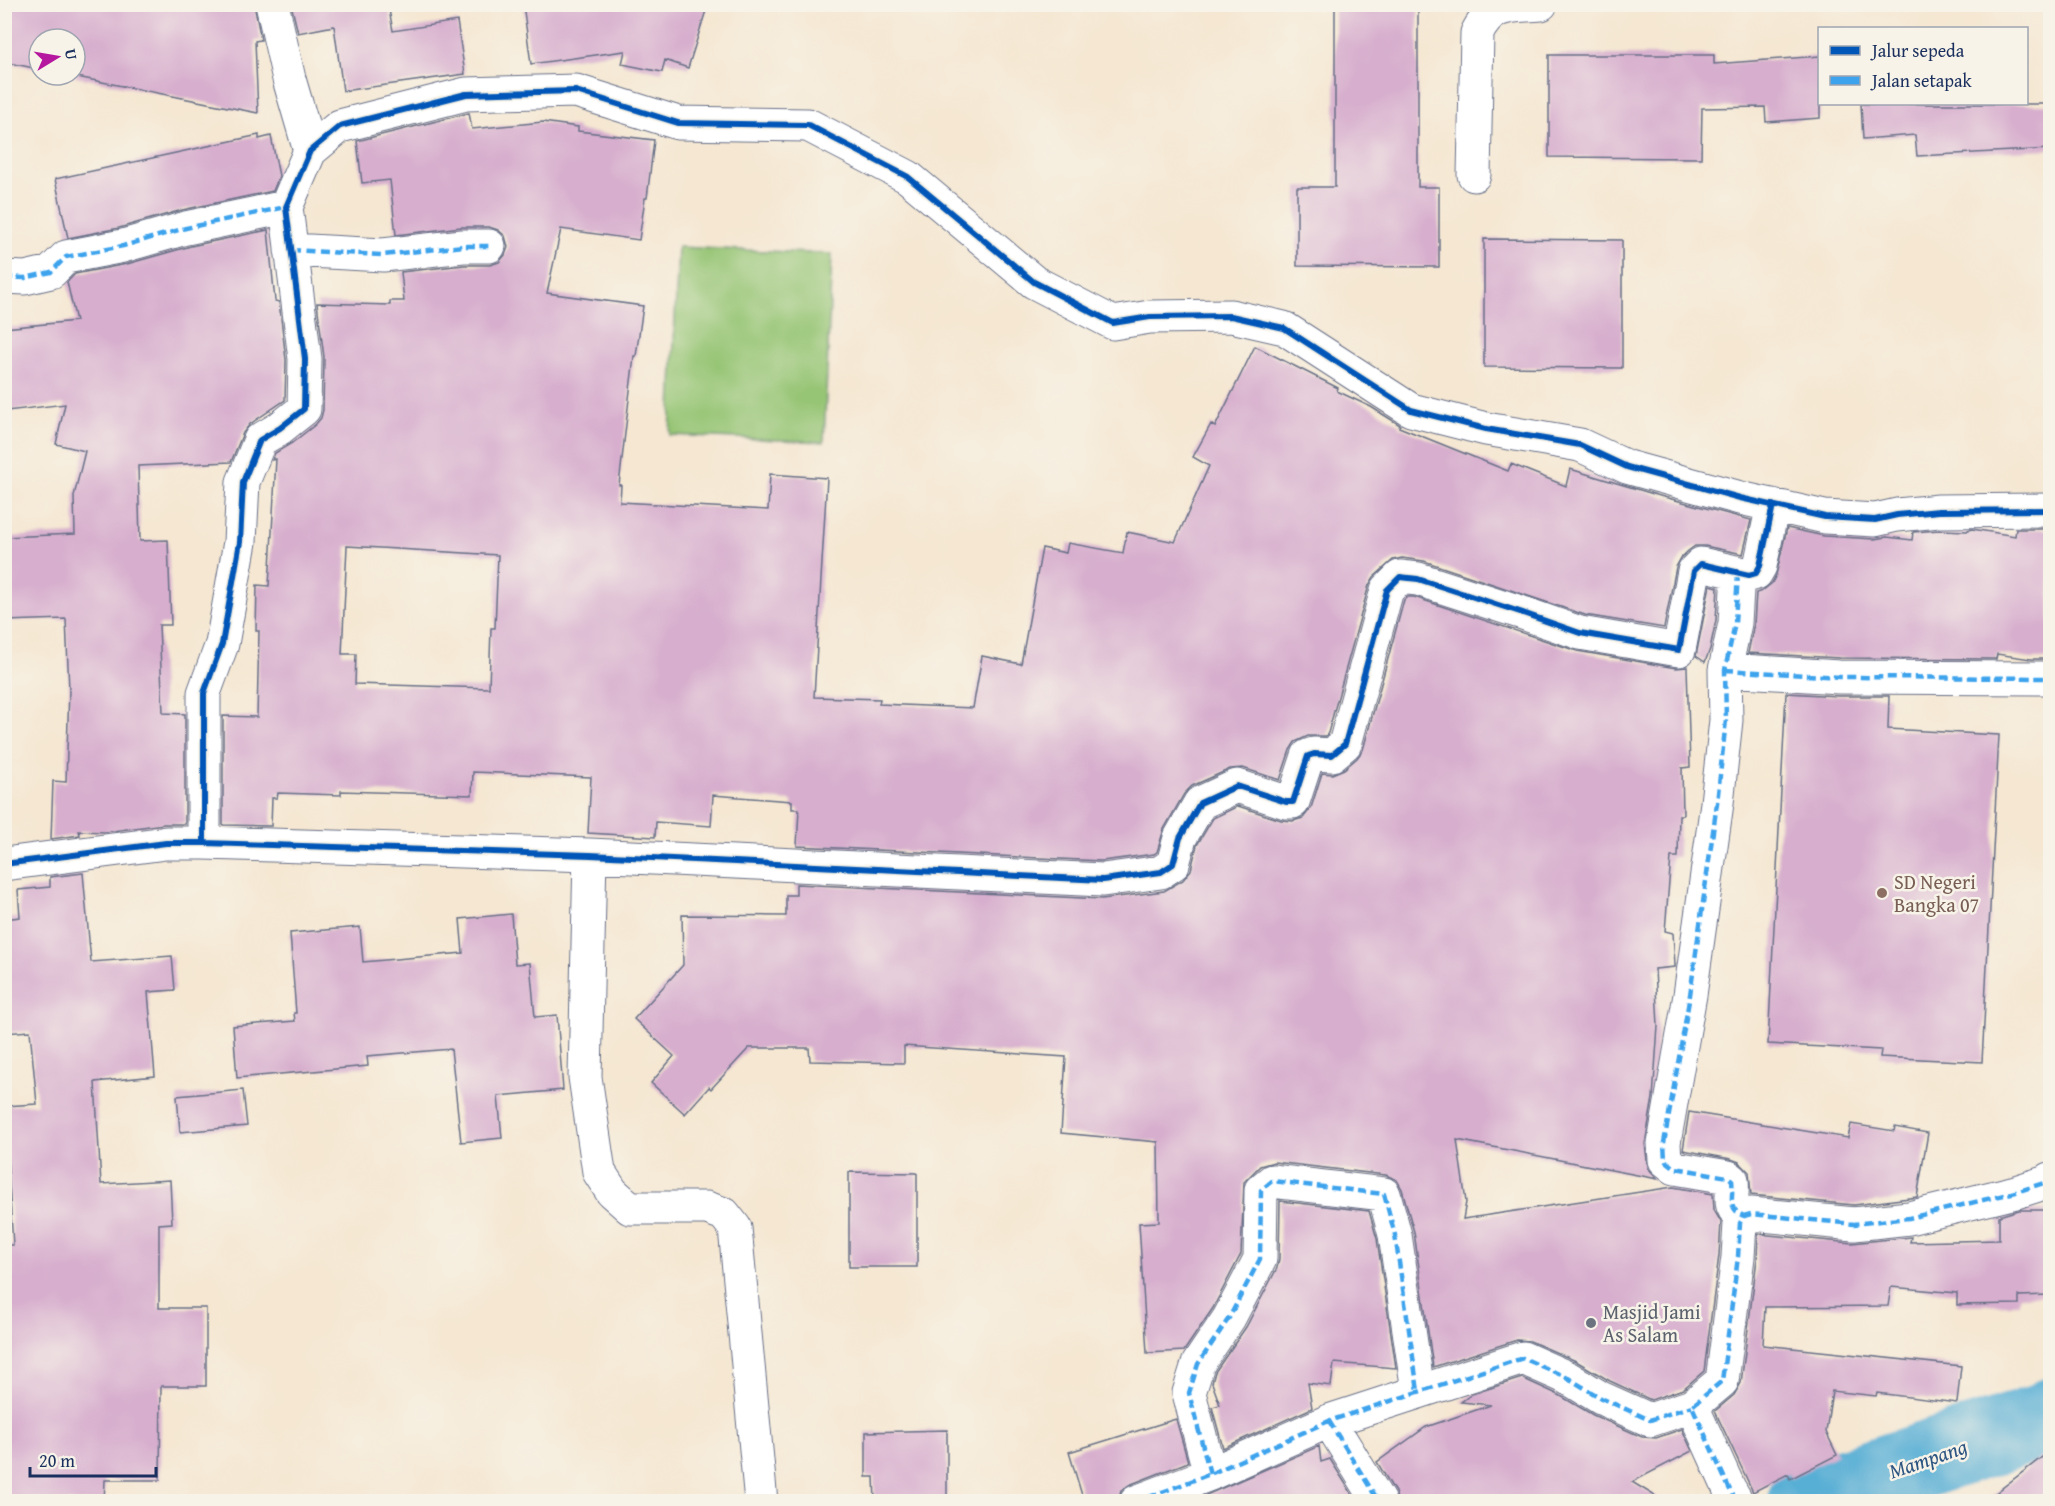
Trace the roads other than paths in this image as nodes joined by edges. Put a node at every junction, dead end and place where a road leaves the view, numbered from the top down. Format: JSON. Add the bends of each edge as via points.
{"nodes":[{"id":1,"x":272,"y":4,"type":"edge"},
{"id":2,"x":1541,"y":4,"type":"edge"},
{"id":3,"x":308,"y":145,"type":"junction"},
{"id":4,"x":1474,"y":175,"type":"dead end"},
{"id":5,"x":286,"y":207,"type":"junction"},
{"id":6,"x":489,"y":246,"type":"dead end"},
{"id":7,"x":291,"y":250,"type":"junction"},
{"id":8,"x":4,"y":277,"type":"edge"},
{"id":9,"x":1773,"y":505,"type":"junction"},
{"id":10,"x":2050,"y":510,"type":"edge"},
{"id":11,"x":1738,"y":573,"type":"junction"},
{"id":12,"x":1725,"y":670,"type":"junction"},
{"id":13,"x":2050,"y":678,"type":"edge"},
{"id":14,"x":204,"y":843,"type":"junction"},
{"id":15,"x":590,"y":855,"type":"junction"},
{"id":16,"x":4,"y":864,"type":"edge"},
{"id":17,"x":2050,"y":1179,"type":"edge"},
{"id":18,"x":1744,"y":1216,"type":"junction"},
{"id":19,"x":1418,"y":1391,"type":"junction"},
{"id":20,"x":1692,"y":1406,"type":"junction"},
{"id":21,"x":1329,"y":1421,"type":"junction"},
{"id":22,"x":1210,"y":1474,"type":"junction"},
{"id":23,"x":761,"y":1502,"type":"edge"},
{"id":24,"x":1136,"y":1502,"type":"edge"},
{"id":25,"x":1379,"y":1502,"type":"edge"},
{"id":26,"x":1737,"y":1502,"type":"edge"}],
"edges":[{"from":1,"to":3,"type":"street"},
{"from":2,"to":4,"type":"street","via":[[1502,8],[1485,17],[1477,33]]},
{"from":3,"to":5,"type":"street"},
{"from":3,"to":9,"type":"street","via":[[340,126],[466,93],[576,91],[678,123],[808,125],[908,177],[1034,282],[1113,323],[1150,317],[1231,316],[1284,328],[1411,410],[1486,429],[1580,445],[1628,467]]},
{"from":5,"to":7,"type":"street"},
{"from":5,"to":8,"type":"street","via":[[66,257],[51,272],[25,278]]},
{"from":6,"to":7,"type":"street","via":[[382,255]]},
{"from":7,"to":14,"type":"street","via":[[305,359],[303,409],[260,440],[243,482],[240,542],[222,645],[204,693]]},
{"from":9,"to":10,"type":"street","via":[[1824,518],[1875,520],[1939,511]]},
{"from":9,"to":11,"type":"street","via":[[1760,566],[1756,573]]},
{"from":11,"to":12,"type":"street","via":[[1735,623]]},
{"from":11,"to":15,"type":"street","via":[[1701,564],[1697,567],[1679,651],[1580,633],[1418,579],[1400,577],[1387,590],[1345,744],[1332,755],[1308,756],[1293,802],[1237,786],[1200,803],[1180,838],[1173,864],[1161,872],[1103,880]]},
{"from":12,"to":13,"type":"street","via":[[1839,677]]},
{"from":12,"to":18,"type":"street","via":[[1726,720],[1716,813],[1664,1154],[1675,1168],[1728,1176],[1732,1180],[1732,1208]]},
{"from":14,"to":15,"type":"street"},
{"from":14,"to":16,"type":"street","via":[[166,843]]},
{"from":15,"to":23,"type":"street","via":[[585,1077],[599,1172],[612,1192],[630,1208],[707,1208],[724,1214],[735,1228]]},
{"from":17,"to":18,"type":"street","via":[[2016,1192],[1909,1218],[1854,1224]]},
{"from":18,"to":20,"type":"street","via":[[1740,1223],[1722,1381]]},
{"from":19,"to":20,"type":"street","via":[[1523,1358],[1650,1420]]},
{"from":19,"to":21,"type":"street"},
{"from":19,"to":22,"type":"street","via":[[1395,1235],[1384,1194],[1272,1181],[1261,1190],[1260,1259],[1229,1318],[1198,1364],[1189,1392]]},
{"from":20,"to":26,"type":"street"},
{"from":21,"to":22,"type":"street"},
{"from":21,"to":25,"type":"street"},
{"from":22,"to":24,"type":"street"}]}
